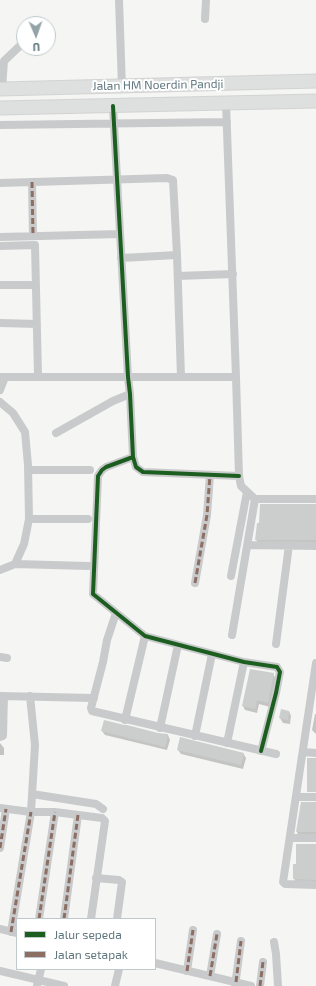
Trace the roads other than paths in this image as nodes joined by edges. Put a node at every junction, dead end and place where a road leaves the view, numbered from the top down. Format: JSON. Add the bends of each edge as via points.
{"nodes":[{"id":1,"x":119,"y":0,"type":"edge"},
{"id":2,"x":206,"y":0,"type":"edge"},
{"id":3,"x":205,"y":19,"type":"dead end"},
{"id":4,"x":16,"y":49,"type":"edge"},
{"id":5,"x":316,"y":81,"type":"edge"},
{"id":6,"x":227,"y":84,"type":"junction"},
{"id":7,"x":122,"y":87,"type":"junction"},
{"id":8,"x":1,"y":89,"type":"edge"},
{"id":9,"x":316,"y":101,"type":"edge"},
{"id":10,"x":227,"y":103,"type":"junction"},
{"id":11,"x":113,"y":106,"type":"junction"},
{"id":12,"x":0,"y":108,"type":"edge"},
{"id":13,"x":227,"y":122,"type":"junction"},
{"id":14,"x":114,"y":123,"type":"junction"},
{"id":15,"x":0,"y":125,"type":"edge"},
{"id":16,"x":117,"y":180,"type":"junction"},
{"id":17,"x":0,"y":182,"type":"edge"},
{"id":18,"x":32,"y":182,"type":"junction"},
{"id":19,"x":120,"y":234,"type":"junction"},
{"id":20,"x":33,"y":236,"type":"junction"},
{"id":21,"x":0,"y":237,"type":"edge"},
{"id":22,"x":0,"y":246,"type":"edge"},
{"id":23,"x":177,"y":255,"type":"junction"},
{"id":24,"x":121,"y":258,"type":"junction"},
{"id":25,"x":233,"y":274,"type":"junction"},
{"id":26,"x":178,"y":276,"type":"junction"},
{"id":27,"x":0,"y":285,"type":"edge"},
{"id":28,"x":36,"y":285,"type":"junction"},
{"id":29,"x":0,"y":323,"type":"edge"},
{"id":30,"x":37,"y":324,"type":"junction"},
{"id":31,"x":38,"y":376,"type":"junction"},
{"id":32,"x":3,"y":377,"type":"edge"},
{"id":33,"x":181,"y":377,"type":"junction"},
{"id":34,"x":236,"y":377,"type":"junction"},
{"id":35,"x":128,"y":378,"type":"junction"},
{"id":36,"x":0,"y":390,"type":"edge"},
{"id":37,"x":130,"y":394,"type":"junction"},
{"id":38,"x":0,"y":402,"type":"edge"},
{"id":39,"x":56,"y":433,"type":"dead end"},
{"id":40,"x":132,"y":457,"type":"junction"},
{"id":41,"x":28,"y":470,"type":"junction"},
{"id":42,"x":90,"y":470,"type":"dead end"},
{"id":43,"x":210,"y":475,"type":"junction"},
{"id":44,"x":239,"y":476,"type":"junction"},
{"id":45,"x":247,"y":492,"type":"junction"},
{"id":46,"x":255,"y":499,"type":"junction"},
{"id":47,"x":316,"y":499,"type":"edge"},
{"id":48,"x":29,"y":519,"type":"junction"},
{"id":49,"x":88,"y":520,"type":"dead end"},
{"id":50,"x":248,"y":545,"type":"junction"},
{"id":51,"x":289,"y":545,"type":"junction"},
{"id":52,"x":316,"y":546,"type":"edge"},
{"id":53,"x":15,"y":564,"type":"junction"},
{"id":54,"x":88,"y":566,"type":"dead end"},
{"id":55,"x":0,"y":570,"type":"edge"},
{"id":56,"x":231,"y":576,"type":"dead end"},
{"id":57,"x":196,"y":583,"type":"dead end"},
{"id":58,"x":116,"y":613,"type":"junction"},
{"id":59,"x":232,"y":635,"type":"dead end"},
{"id":60,"x":145,"y":636,"type":"junction"},
{"id":61,"x":276,"y":644,"type":"dead end"},
{"id":62,"x":178,"y":645,"type":"junction"},
{"id":63,"x":212,"y":654,"type":"junction"},
{"id":64,"x":244,"y":662,"type":"junction"},
{"id":65,"x":316,"y":663,"type":"edge"},
{"id":66,"x":315,"y":673,"type":"edge"},
{"id":67,"x":2,"y":696,"type":"edge"},
{"id":68,"x":30,"y":696,"type":"junction"},
{"id":69,"x":94,"y":698,"type":"junction"},
{"id":70,"x":313,"y":709,"type":"edge"},
{"id":71,"x":125,"y":720,"type":"junction"},
{"id":72,"x":160,"y":728,"type":"junction"},
{"id":73,"x":195,"y":736,"type":"junction"},
{"id":74,"x":0,"y":737,"type":"edge"},
{"id":75,"x":227,"y":743,"type":"junction"},
{"id":76,"x":261,"y":751,"type":"junction"},
{"id":77,"x":303,"y":752,"type":"junction"},
{"id":78,"x":316,"y":753,"type":"edge"},
{"id":79,"x":276,"y":754,"type":"dead end"},
{"id":80,"x":32,"y":794,"type":"junction"},
{"id":81,"x":296,"y":797,"type":"junction"},
{"id":82,"x":316,"y":797,"type":"edge"},
{"id":83,"x":3,"y":808,"type":"edge"},
{"id":84,"x":103,"y":809,"type":"dead end"},
{"id":85,"x":31,"y":812,"type":"junction"},
{"id":86,"x":55,"y":812,"type":"junction"},
{"id":87,"x":78,"y":816,"type":"junction"},
{"id":88,"x":290,"y":838,"type":"junction"},
{"id":89,"x":316,"y":838,"type":"edge"},
{"id":90,"x":0,"y":848,"type":"edge"},
{"id":91,"x":96,"y":878,"type":"junction"},
{"id":92,"x":316,"y":885,"type":"edge"},
{"id":93,"x":39,"y":918,"type":"edge"},
{"id":94,"x":64,"y":918,"type":"edge"},
{"id":95,"x":91,"y":918,"type":"edge"},
{"id":96,"x":117,"y":918,"type":"edge"},
{"id":97,"x":0,"y":929,"type":"edge"},
{"id":98,"x":193,"y":930,"type":"dead end"},
{"id":99,"x":14,"y":932,"type":"edge"},
{"id":100,"x":217,"y":934,"type":"dead end"},
{"id":101,"x":241,"y":941,"type":"dead end"},
{"id":102,"x":274,"y":942,"type":"dead end"},
{"id":103,"x":263,"y":962,"type":"dead end"},
{"id":104,"x":156,"y":963,"type":"edge"},
{"id":105,"x":41,"y":970,"type":"edge"},
{"id":106,"x":119,"y":970,"type":"edge"},
{"id":107,"x":187,"y":970,"type":"junction"},
{"id":108,"x":0,"y":972,"type":"edge"},
{"id":109,"x":210,"y":976,"type":"junction"},
{"id":110,"x":37,"y":983,"type":"edge"},
{"id":111,"x":236,"y":984,"type":"edge"},
{"id":112,"x":64,"y":986,"type":"edge"},
{"id":113,"x":115,"y":986,"type":"edge"},
{"id":114,"x":251,"y":986,"type":"edge"},
{"id":115,"x":260,"y":986,"type":"edge"},
{"id":116,"x":278,"y":986,"type":"edge"}],
"edges":[{"from":1,"to":7,"type":"street"},
{"from":2,"to":3,"type":"street"},
{"from":4,"to":8,"type":"street","via":[[4,60]]},
{"from":5,"to":6,"type":"main road","name":"Jalan HM Noerdin Pandji"},
{"from":6,"to":7,"type":"main road","name":"Jalan HM Noerdin Pandji"},
{"from":6,"to":10,"type":"main road","via":[[223,95]]},
{"from":7,"to":8,"type":"main road","name":"Jalan HM Noerdin Pandji"},
{"from":9,"to":10,"type":"main road","name":"Jalan HM Noerdin Pandji"},
{"from":10,"to":11,"type":"main road","name":"Jalan HM Noerdin Pandji"},
{"from":10,"to":13,"type":"street"},
{"from":11,"to":12,"type":"main road","name":"Jalan HM Noerdin Pandji"},
{"from":11,"to":14,"type":"street"},
{"from":13,"to":14,"type":"street"},
{"from":13,"to":25,"type":"street"},
{"from":14,"to":15,"type":"street"},
{"from":14,"to":16,"type":"street"},
{"from":16,"to":18,"type":"street"},
{"from":16,"to":19,"type":"street"},
{"from":16,"to":23,"type":"street","via":[[173,180]]},
{"from":17,"to":18,"type":"street"},
{"from":18,"to":20,"type":"street"},
{"from":19,"to":20,"type":"street"},
{"from":19,"to":24,"type":"street"},
{"from":20,"to":21,"type":"street"},
{"from":22,"to":28,"type":"street","via":[[35,245]]},
{"from":23,"to":24,"type":"street"},
{"from":23,"to":26,"type":"street"},
{"from":24,"to":35,"type":"street"},
{"from":25,"to":26,"type":"street"},
{"from":25,"to":34,"type":"street"},
{"from":26,"to":33,"type":"street"},
{"from":27,"to":28,"type":"street"},
{"from":28,"to":30,"type":"street"},
{"from":29,"to":30,"type":"street"},
{"from":30,"to":31,"type":"street"},
{"from":31,"to":32,"type":"street"},
{"from":31,"to":35,"type":"street"},
{"from":32,"to":36,"type":"street"},
{"from":33,"to":34,"type":"street"},
{"from":33,"to":35,"type":"street"},
{"from":34,"to":44,"type":"street"},
{"from":35,"to":37,"type":"street"},
{"from":37,"to":39,"type":"street"},
{"from":37,"to":40,"type":"street"},
{"from":38,"to":41,"type":"street","via":[[12,413],[25,432]]},
{"from":40,"to":43,"type":"street","via":[[136,467],[143,472]]},
{"from":40,"to":58,"type":"street","via":[[106,467],[98,476],[93,594]]},
{"from":41,"to":42,"type":"street"},
{"from":41,"to":48,"type":"street"},
{"from":43,"to":44,"type":"street"},
{"from":43,"to":57,"type":"street","via":[[207,514]]},
{"from":44,"to":45,"type":"street","via":[[241,486]]},
{"from":45,"to":46,"type":"street"},
{"from":45,"to":56,"type":"street"},
{"from":46,"to":47,"type":"street"},
{"from":46,"to":50,"type":"street"},
{"from":48,"to":49,"type":"street"},
{"from":48,"to":53,"type":"street","via":[[24,544]]},
{"from":50,"to":51,"type":"street"},
{"from":50,"to":59,"type":"street"},
{"from":51,"to":52,"type":"street"},
{"from":51,"to":61,"type":"street"},
{"from":53,"to":54,"type":"street"},
{"from":53,"to":55,"type":"street"},
{"from":58,"to":60,"type":"street"},
{"from":58,"to":69,"type":"street"},
{"from":60,"to":62,"type":"street"},
{"from":60,"to":71,"type":"street"},
{"from":62,"to":63,"type":"street"},
{"from":62,"to":72,"type":"street"},
{"from":63,"to":64,"type":"street"},
{"from":63,"to":73,"type":"street"},
{"from":64,"to":75,"type":"street"},
{"from":64,"to":76,"type":"street","via":[[277,667],[280,672]]},
{"from":65,"to":66,"type":"street"},
{"from":66,"to":70,"type":"street"},
{"from":67,"to":68,"type":"street"},
{"from":67,"to":74,"type":"street","via":[[3,736]]},
{"from":68,"to":69,"type":"street"},
{"from":68,"to":80,"type":"street","via":[[35,745]]},
{"from":69,"to":71,"type":"street","via":[[91,708],[93,712]]},
{"from":70,"to":77,"type":"street"},
{"from":71,"to":72,"type":"street"},
{"from":72,"to":73,"type":"street"},
{"from":73,"to":75,"type":"street"},
{"from":75,"to":76,"type":"street"},
{"from":76,"to":79,"type":"street"},
{"from":77,"to":78,"type":"street"},
{"from":77,"to":81,"type":"street"},
{"from":80,"to":84,"type":"street","via":[[96,804]]},
{"from":80,"to":85,"type":"street"},
{"from":81,"to":82,"type":"street"},
{"from":81,"to":88,"type":"street"},
{"from":83,"to":85,"type":"street"},
{"from":83,"to":90,"type":"street"},
{"from":85,"to":86,"type":"street"},
{"from":85,"to":99,"type":"street"},
{"from":86,"to":87,"type":"street"},
{"from":86,"to":93,"type":"street"},
{"from":87,"to":91,"type":"street","via":[[105,820]]},
{"from":87,"to":94,"type":"street"},
{"from":88,"to":89,"type":"street"},
{"from":88,"to":92,"type":"street","via":[[284,884]]},
{"from":91,"to":95,"type":"street"},
{"from":91,"to":96,"type":"street","via":[[122,882]]},
{"from":97,"to":99,"type":"street"},
{"from":98,"to":107,"type":"street"},
{"from":100,"to":109,"type":"street"},
{"from":101,"to":111,"type":"street"},
{"from":102,"to":116,"type":"street"},
{"from":103,"to":115,"type":"street"},
{"from":104,"to":107,"type":"street"},
{"from":105,"to":110,"type":"street"},
{"from":106,"to":113,"type":"street"},
{"from":107,"to":109,"type":"street"},
{"from":108,"to":110,"type":"street"},
{"from":109,"to":111,"type":"street"},
{"from":110,"to":112,"type":"street"},
{"from":111,"to":114,"type":"street"}]}
